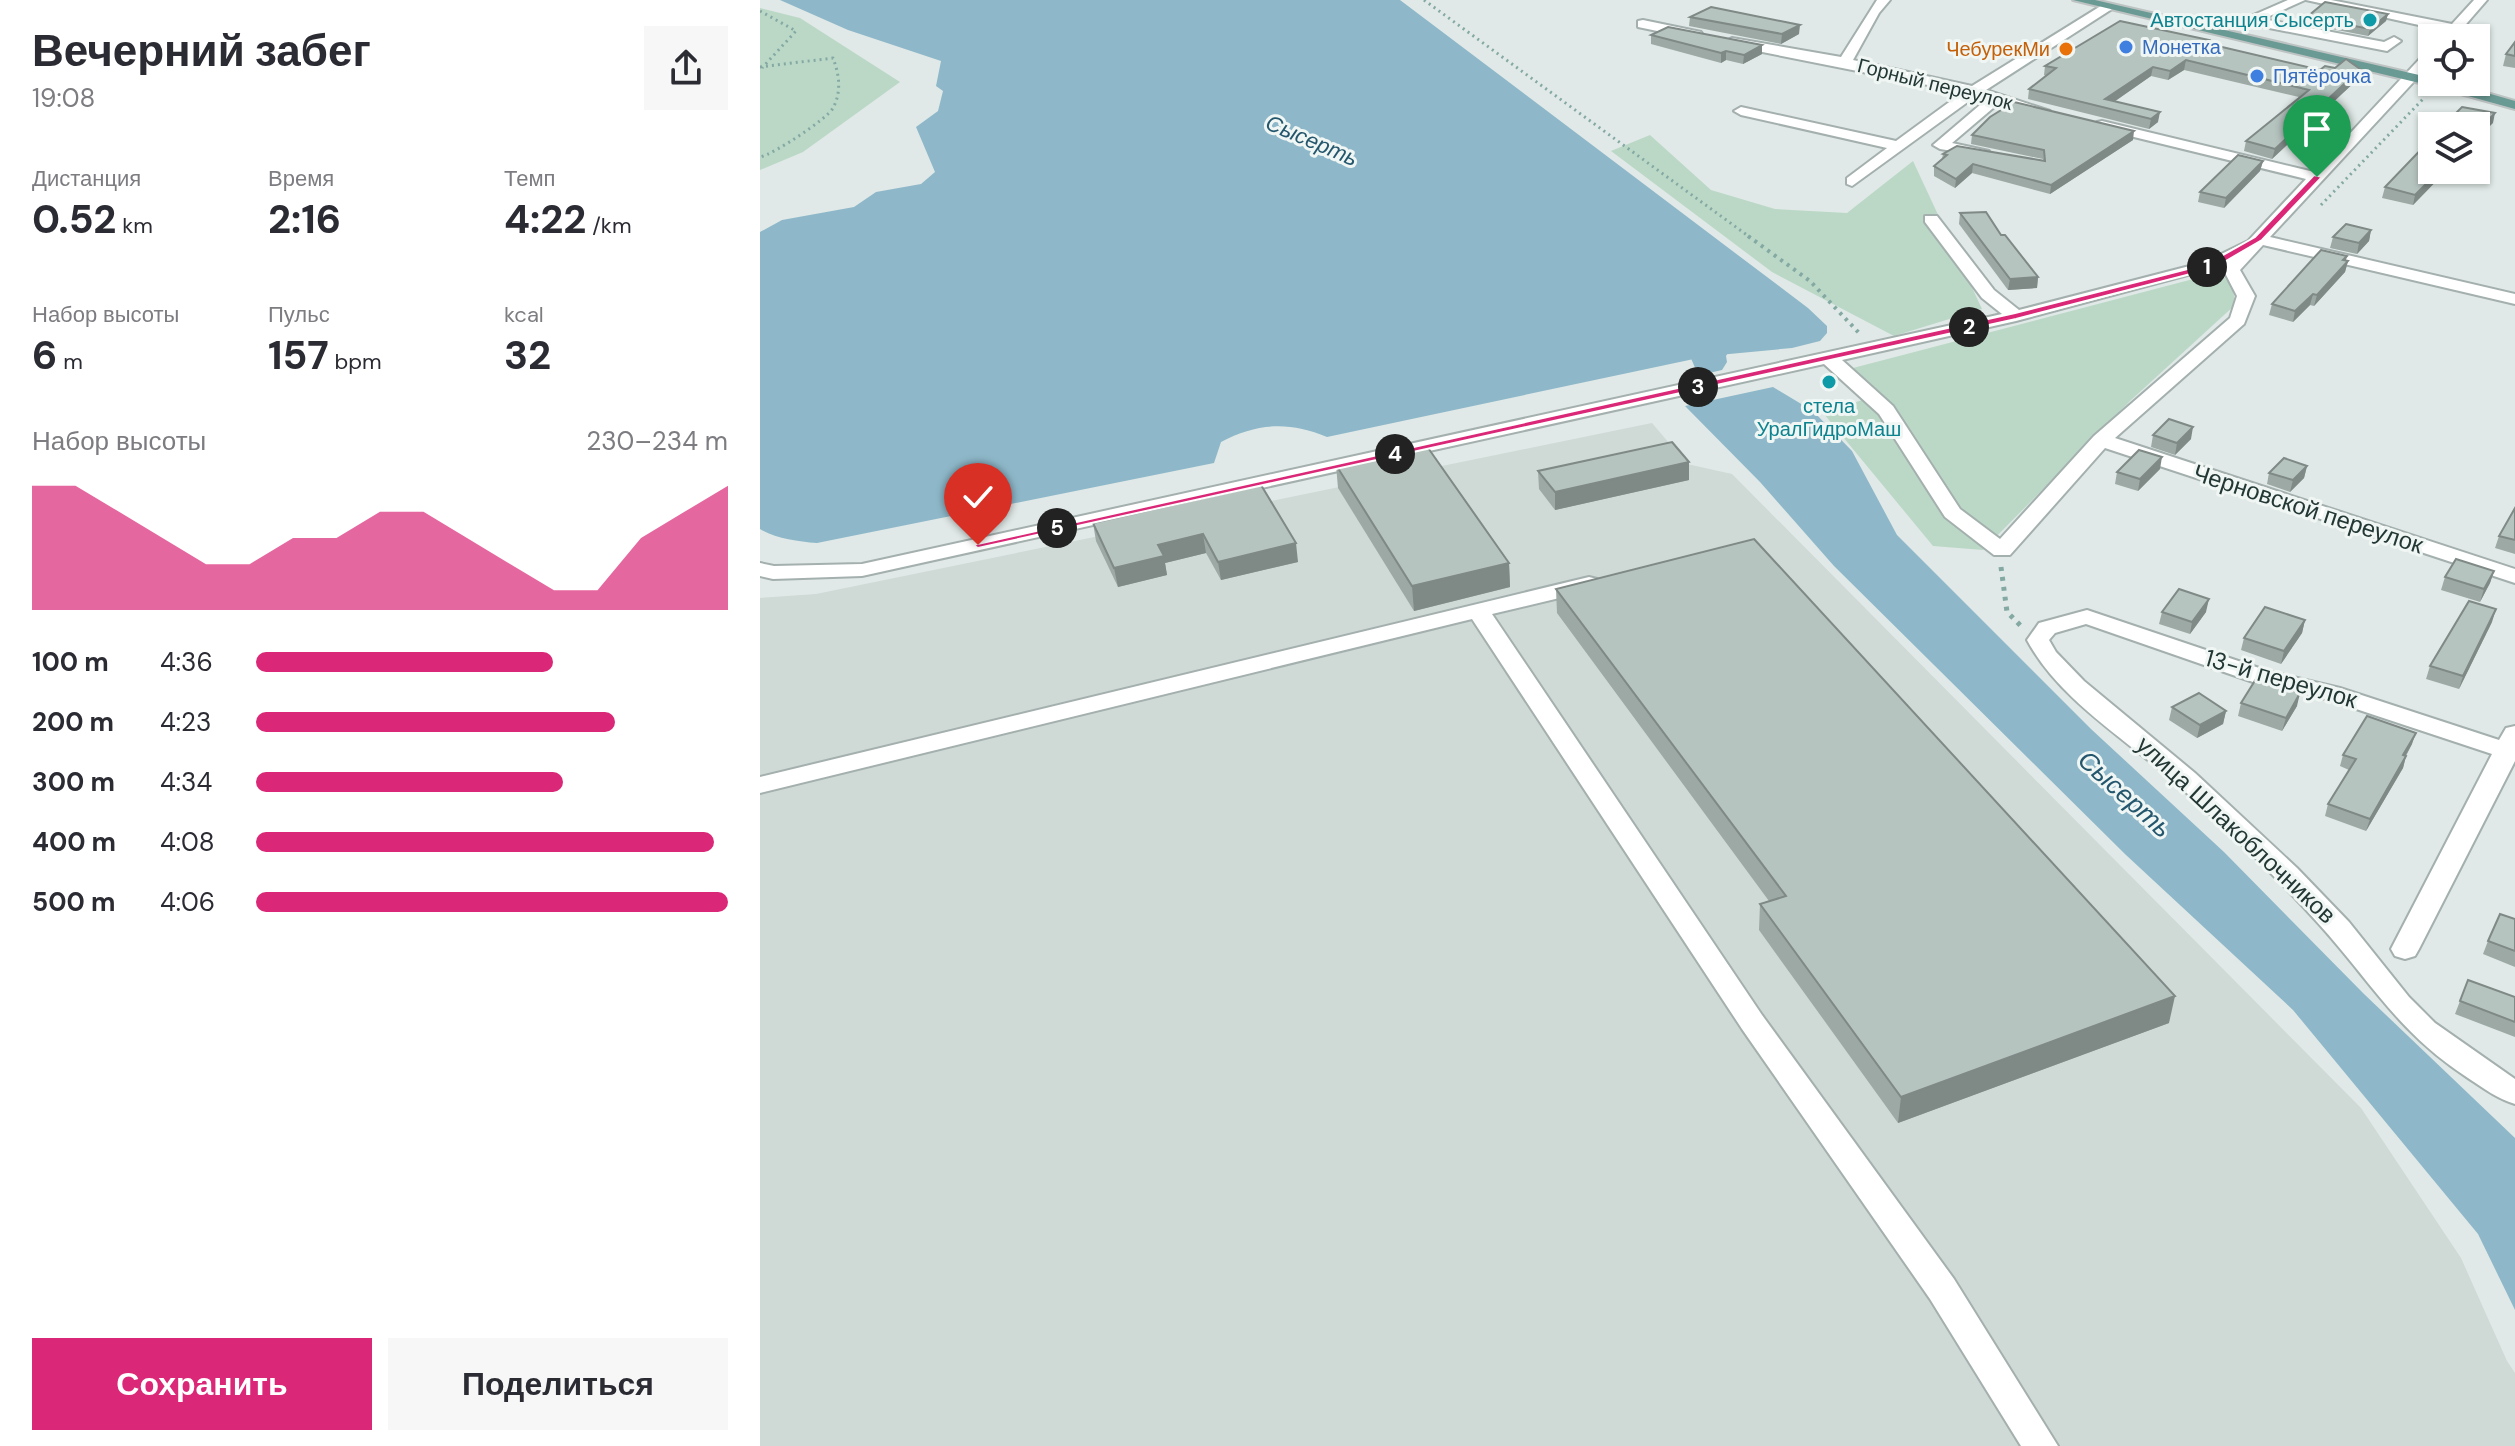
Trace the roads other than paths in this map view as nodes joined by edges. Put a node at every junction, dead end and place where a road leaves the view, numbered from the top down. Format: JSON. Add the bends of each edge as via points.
{"nodes":[{"id":1,"x":1880,"y":0,"type":"edge"},
{"id":2,"x":2299,"y":0,"type":"edge"},
{"id":3,"x":2312,"y":0,"type":"edge"},
{"id":4,"x":2481,"y":0,"type":"edge"},
{"id":5,"x":2088,"y":1,"type":"edge"},
{"id":6,"x":2109,"y":7,"type":"junction"},
{"id":7,"x":2249,"y":20,"type":"junction"},
{"id":8,"x":1643,"y":24,"type":"dead end"},
{"id":9,"x":2459,"y":24,"type":"edge"},
{"id":10,"x":2418,"y":25,"type":"edge"},
{"id":11,"x":2222,"y":32,"type":"junction"},
{"id":12,"x":1845,"y":62,"type":"junction"},
{"id":13,"x":2364,"y":65,"type":"junction"},
{"id":14,"x":2418,"y":71,"type":"edge"},
{"id":15,"x":2413,"y":77,"type":"junction"},
{"id":16,"x":2418,"y":78,"type":"edge"},
{"id":17,"x":1972,"y":92,"type":"junction"},
{"id":18,"x":2483,"y":96,"type":"edge"},
{"id":19,"x":1995,"y":99,"type":"junction"},
{"id":20,"x":2515,"y":105,"type":"edge"},
{"id":21,"x":1741,"y":111,"type":"dead end"},
{"id":22,"x":2060,"y":115,"type":"edge"},
{"id":23,"x":2088,"y":121,"type":"edge"},
{"id":24,"x":1897,"y":146,"type":"junction"},
{"id":25,"x":1995,"y":157,"type":"edge"},
{"id":26,"x":2317,"y":177,"type":"junction"},
{"id":27,"x":1852,"y":181,"type":"dead end"},
{"id":28,"x":1931,"y":219,"type":"dead end"},
{"id":29,"x":2254,"y":242,"type":"junction"},
{"id":30,"x":2515,"y":299,"type":"edge"},
{"id":31,"x":2016,"y":316,"type":"junction"},
{"id":32,"x":1829,"y":358,"type":"junction"},
{"id":33,"x":2101,"y":440,"type":"junction"},
{"id":34,"x":760,"y":569,"type":"edge"},
{"id":35,"x":1618,"y":576,"type":"edge"},
{"id":36,"x":2515,"y":576,"type":"edge"},
{"id":37,"x":1479,"y":612,"type":"junction"},
{"id":38,"x":2044,"y":632,"type":"joint"},
{"id":39,"x":2512,"y":745,"type":"edge"},
{"id":40,"x":760,"y":785,"type":"edge"},
{"id":41,"x":2405,"y":949,"type":"dead end"},
{"id":42,"x":2515,"y":1093,"type":"edge"},
{"id":43,"x":2040,"y":1446,"type":"edge"}],
"edges":[{"from":1,"to":12,"type":"street"},
{"from":2,"to":7,"type":"street"},
{"from":3,"to":10,"type":"street"},
{"from":4,"to":9,"type":"street"},
{"from":5,"to":6,"type":"main road"},
{"from":6,"to":11,"type":"main road"},
{"from":6,"to":17,"type":"street"},
{"from":7,"to":11,"type":"street"},
{"from":7,"to":13,"type":"street","via":[[2390,44]]},
{"from":8,"to":12,"type":"street","name":"Горный переулок"},
{"from":11,"to":13,"type":"main road"},
{"from":12,"to":17,"type":"street","name":"Горный переулок"},
{"from":13,"to":15,"type":"main road"},
{"from":14,"to":15,"type":"street"},
{"from":15,"to":16,"type":"main road"},
{"from":15,"to":26,"type":"street"},
{"from":17,"to":19,"type":"street","name":"Горный переулок"},
{"from":17,"to":24,"type":"street"},
{"from":18,"to":20,"type":"main road"},
{"from":19,"to":22,"type":"street","name":"Горный переулок"},
{"from":19,"to":25,"type":"street","via":[[1940,145]]},
{"from":21,"to":24,"type":"street"},
{"from":23,"to":26,"type":"street"},
{"from":24,"to":27,"type":"street"},
{"from":26,"to":29,"type":"street"},
{"from":28,"to":31,"type":"street","via":[[1988,294]]},
{"from":29,"to":30,"type":"street"},
{"from":29,"to":31,"type":"street","via":[[2211,266]]},
{"from":29,"to":33,"type":"street","via":[[2231,269],[2246,296],[2238,320]]},
{"from":31,"to":32,"type":"street"},
{"from":32,"to":33,"type":"street","via":[[1886,410],[1952,513],[2002,550]]},
{"from":32,"to":34,"type":"street","via":[[862,570]]},
{"from":33,"to":36,"type":"street","name":"Черновской переулок"},
{"from":35,"to":37,"type":"street"},
{"from":37,"to":40,"type":"street"},
{"from":37,"to":43,"type":"street","via":[[1752,1022],[1942,1289]]},
{"from":38,"to":39,"type":"street","name":"13-й переулок","via":[[2066,620],[2087,617],[2261,677]]},
{"from":38,"to":42,"type":"street","name":"улица Шлакоблочников","via":[[2038,640],[2042,651],[2287,872],[2424,1030]]},
{"from":39,"to":41,"type":"street"}]}
